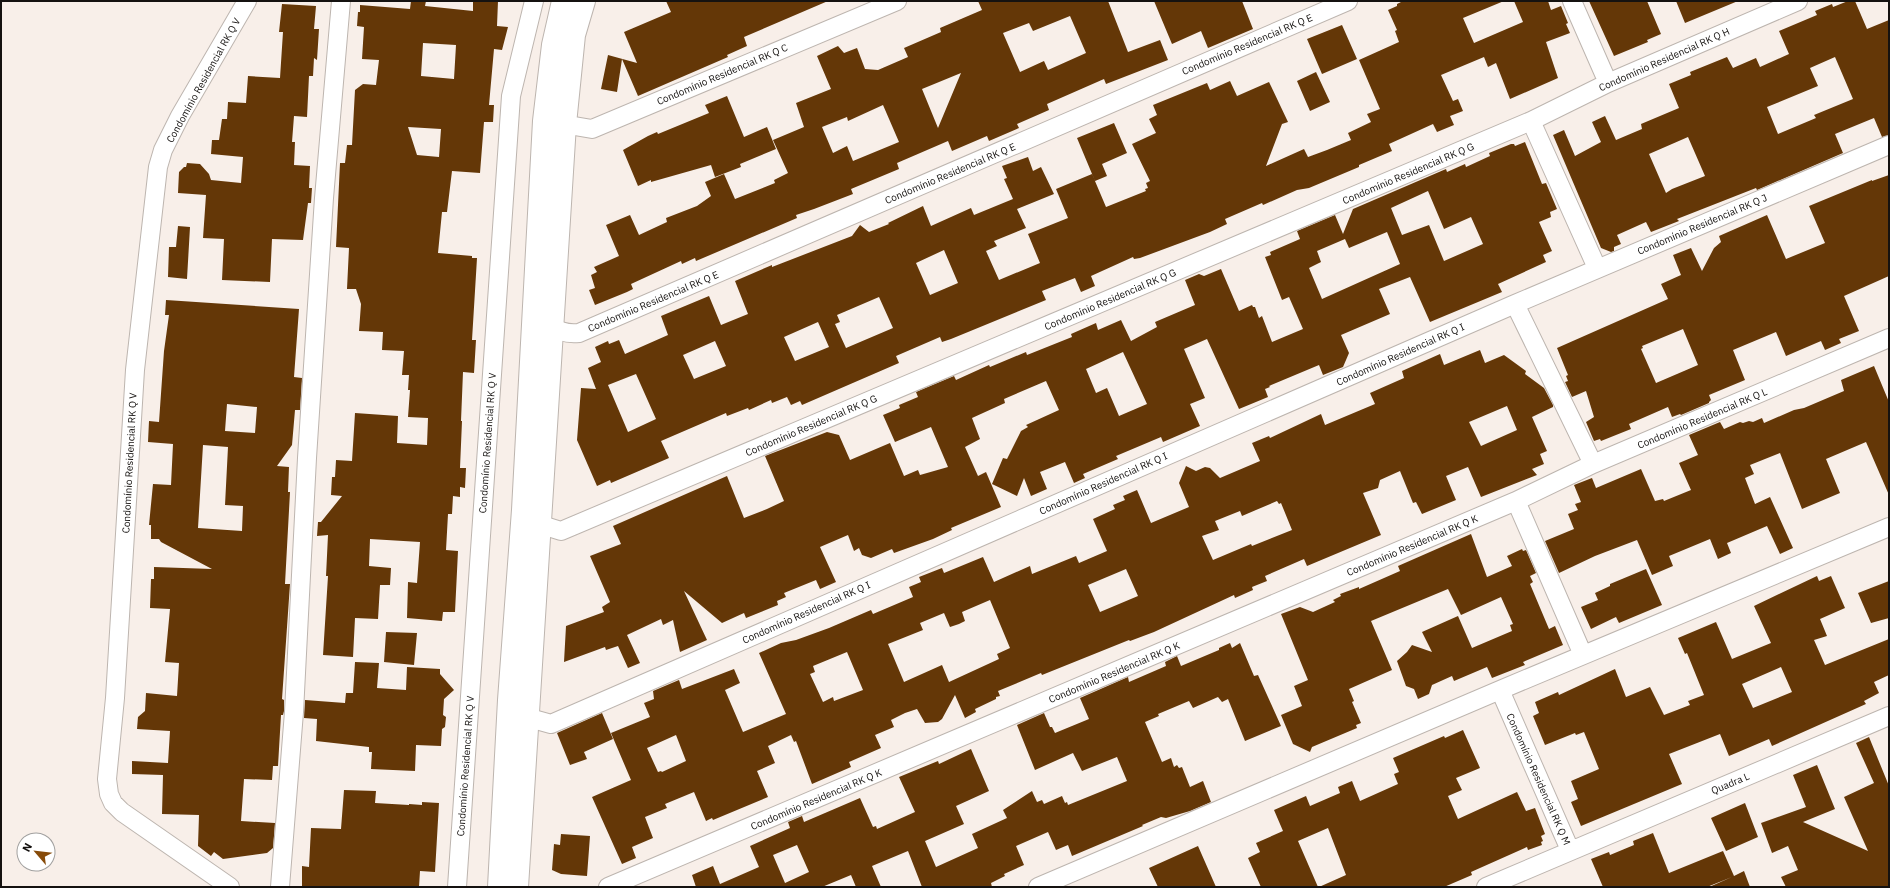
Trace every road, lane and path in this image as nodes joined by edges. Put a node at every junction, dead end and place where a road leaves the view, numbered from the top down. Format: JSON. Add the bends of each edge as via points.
{"nodes":[{"id":1,"x":247,"y":1,"type":"edge"},
{"id":2,"x":341,"y":1,"type":"edge"},
{"id":3,"x":534,"y":1,"type":"edge"},
{"id":4,"x":563,"y":1,"type":"edge"},
{"id":5,"x":584,"y":1,"type":"edge"},
{"id":6,"x":897,"y":1,"type":"edge"},
{"id":7,"x":1348,"y":1,"type":"edge"},
{"id":8,"x":1572,"y":1,"type":"edge"},
{"id":9,"x":1798,"y":1,"type":"edge"},
{"id":10,"x":1608,"y":83,"type":"junction"},
{"id":11,"x":1531,"y":121,"type":"junction"},
{"id":12,"x":555,"y":123,"type":"junction"},
{"id":13,"x":1889,"y":146,"type":"edge"},
{"id":14,"x":1597,"y":268,"type":"junction"},
{"id":15,"x":1515,"y":304,"type":"junction"},
{"id":16,"x":542,"y":321,"type":"junction"},
{"id":17,"x":1889,"y":338,"type":"edge"},
{"id":18,"x":1594,"y":464,"type":"junction"},
{"id":19,"x":1516,"y":501,"type":"junction"},
{"id":20,"x":531,"y":516,"type":"junction"},
{"id":21,"x":1889,"y":527,"type":"edge"},
{"id":22,"x":1583,"y":655,"type":"junction"},
{"id":23,"x":1500,"y":690,"type":"junction"},
{"id":24,"x":509,"y":700,"type":"junction"},
{"id":25,"x":527,"y":715,"type":"junction"},
{"id":26,"x":1889,"y":716,"type":"edge"},
{"id":27,"x":1570,"y":850,"type":"junction"},
{"id":28,"x":1504,"y":884,"type":"edge"},
{"id":29,"x":230,"y":887,"type":"edge"},
{"id":30,"x":280,"y":887,"type":"edge"},
{"id":31,"x":457,"y":887,"type":"edge"},
{"id":32,"x":499,"y":887,"type":"edge"},
{"id":33,"x":517,"y":887,"type":"edge"},
{"id":34,"x":608,"y":887,"type":"edge"},
{"id":35,"x":1038,"y":887,"type":"edge"},
{"id":36,"x":1486,"y":887,"type":"edge"}],
"edges":[{"from":1,"to":29,"type":"street","name":"Condomínio Residencial RK Q V","via":[[180,116],[163,150],[158,167],[135,370],[115,698],[106,779],[113,803],[122,812]]},
{"from":2,"to":30,"type":"street","via":[[324,206],[307,458],[294,712]]},
{"from":3,"to":31,"type":"street","name":"Condomínio Residencial RK Q V","via":[[511,96]]},
{"from":4,"to":12,"type":"street","via":[[553,45]]},
{"from":5,"to":12,"type":"street"},
{"from":6,"to":12,"type":"street","name":"Condomínio Residencial RK Q C","via":[[592,129]]},
{"from":7,"to":16,"type":"street","name":"Condomínio Residencial RK Q E","via":[[579,333],[560,332]]},
{"from":8,"to":10,"type":"street"},
{"from":9,"to":10,"type":"street","name":"Condomínio Residencial RK Q H"},
{"from":10,"to":11,"type":"street","name":"Condomínio Residencial RK Q H"},
{"from":11,"to":14,"type":"street"},
{"from":11,"to":20,"type":"street","name":"Condomínio Residencial RK Q G","via":[[560,531]]},
{"from":12,"to":16,"type":"street"},
{"from":13,"to":14,"type":"street","name":"Condomínio Residencial RK Q J"},
{"from":14,"to":15,"type":"street","name":"Condomínio Residencial RK Q J"},
{"from":15,"to":18,"type":"street"},
{"from":15,"to":25,"type":"street","name":"Condomínio Residencial RK Q I","via":[[551,724]]},
{"from":16,"to":20,"type":"street"},
{"from":17,"to":18,"type":"street","name":"Condomínio Residencial RK Q L"},
{"from":18,"to":19,"type":"street","name":"Condomínio Residencial RK Q L"},
{"from":19,"to":22,"type":"street"},
{"from":19,"to":34,"type":"street","name":"Condomínio Residencial RK Q K"},
{"from":20,"to":24,"type":"street"},
{"from":20,"to":25,"type":"street"},
{"from":21,"to":22,"type":"street"},
{"from":22,"to":23,"type":"street"},
{"from":23,"to":27,"type":"street","name":"Condomínio Residencial RK Q M"},
{"from":23,"to":35,"type":"street"},
{"from":24,"to":25,"type":"street","name":"Condomínio Residencial RK Q I"},
{"from":24,"to":32,"type":"street"},
{"from":25,"to":33,"type":"street"},
{"from":26,"to":27,"type":"street","name":"Quadra L"},
{"from":27,"to":28,"type":"street","name":"Condomínio Residencial RK Q M"},
{"from":28,"to":36,"type":"street","name":"Condomínio Residencial RK Q M"}]}
